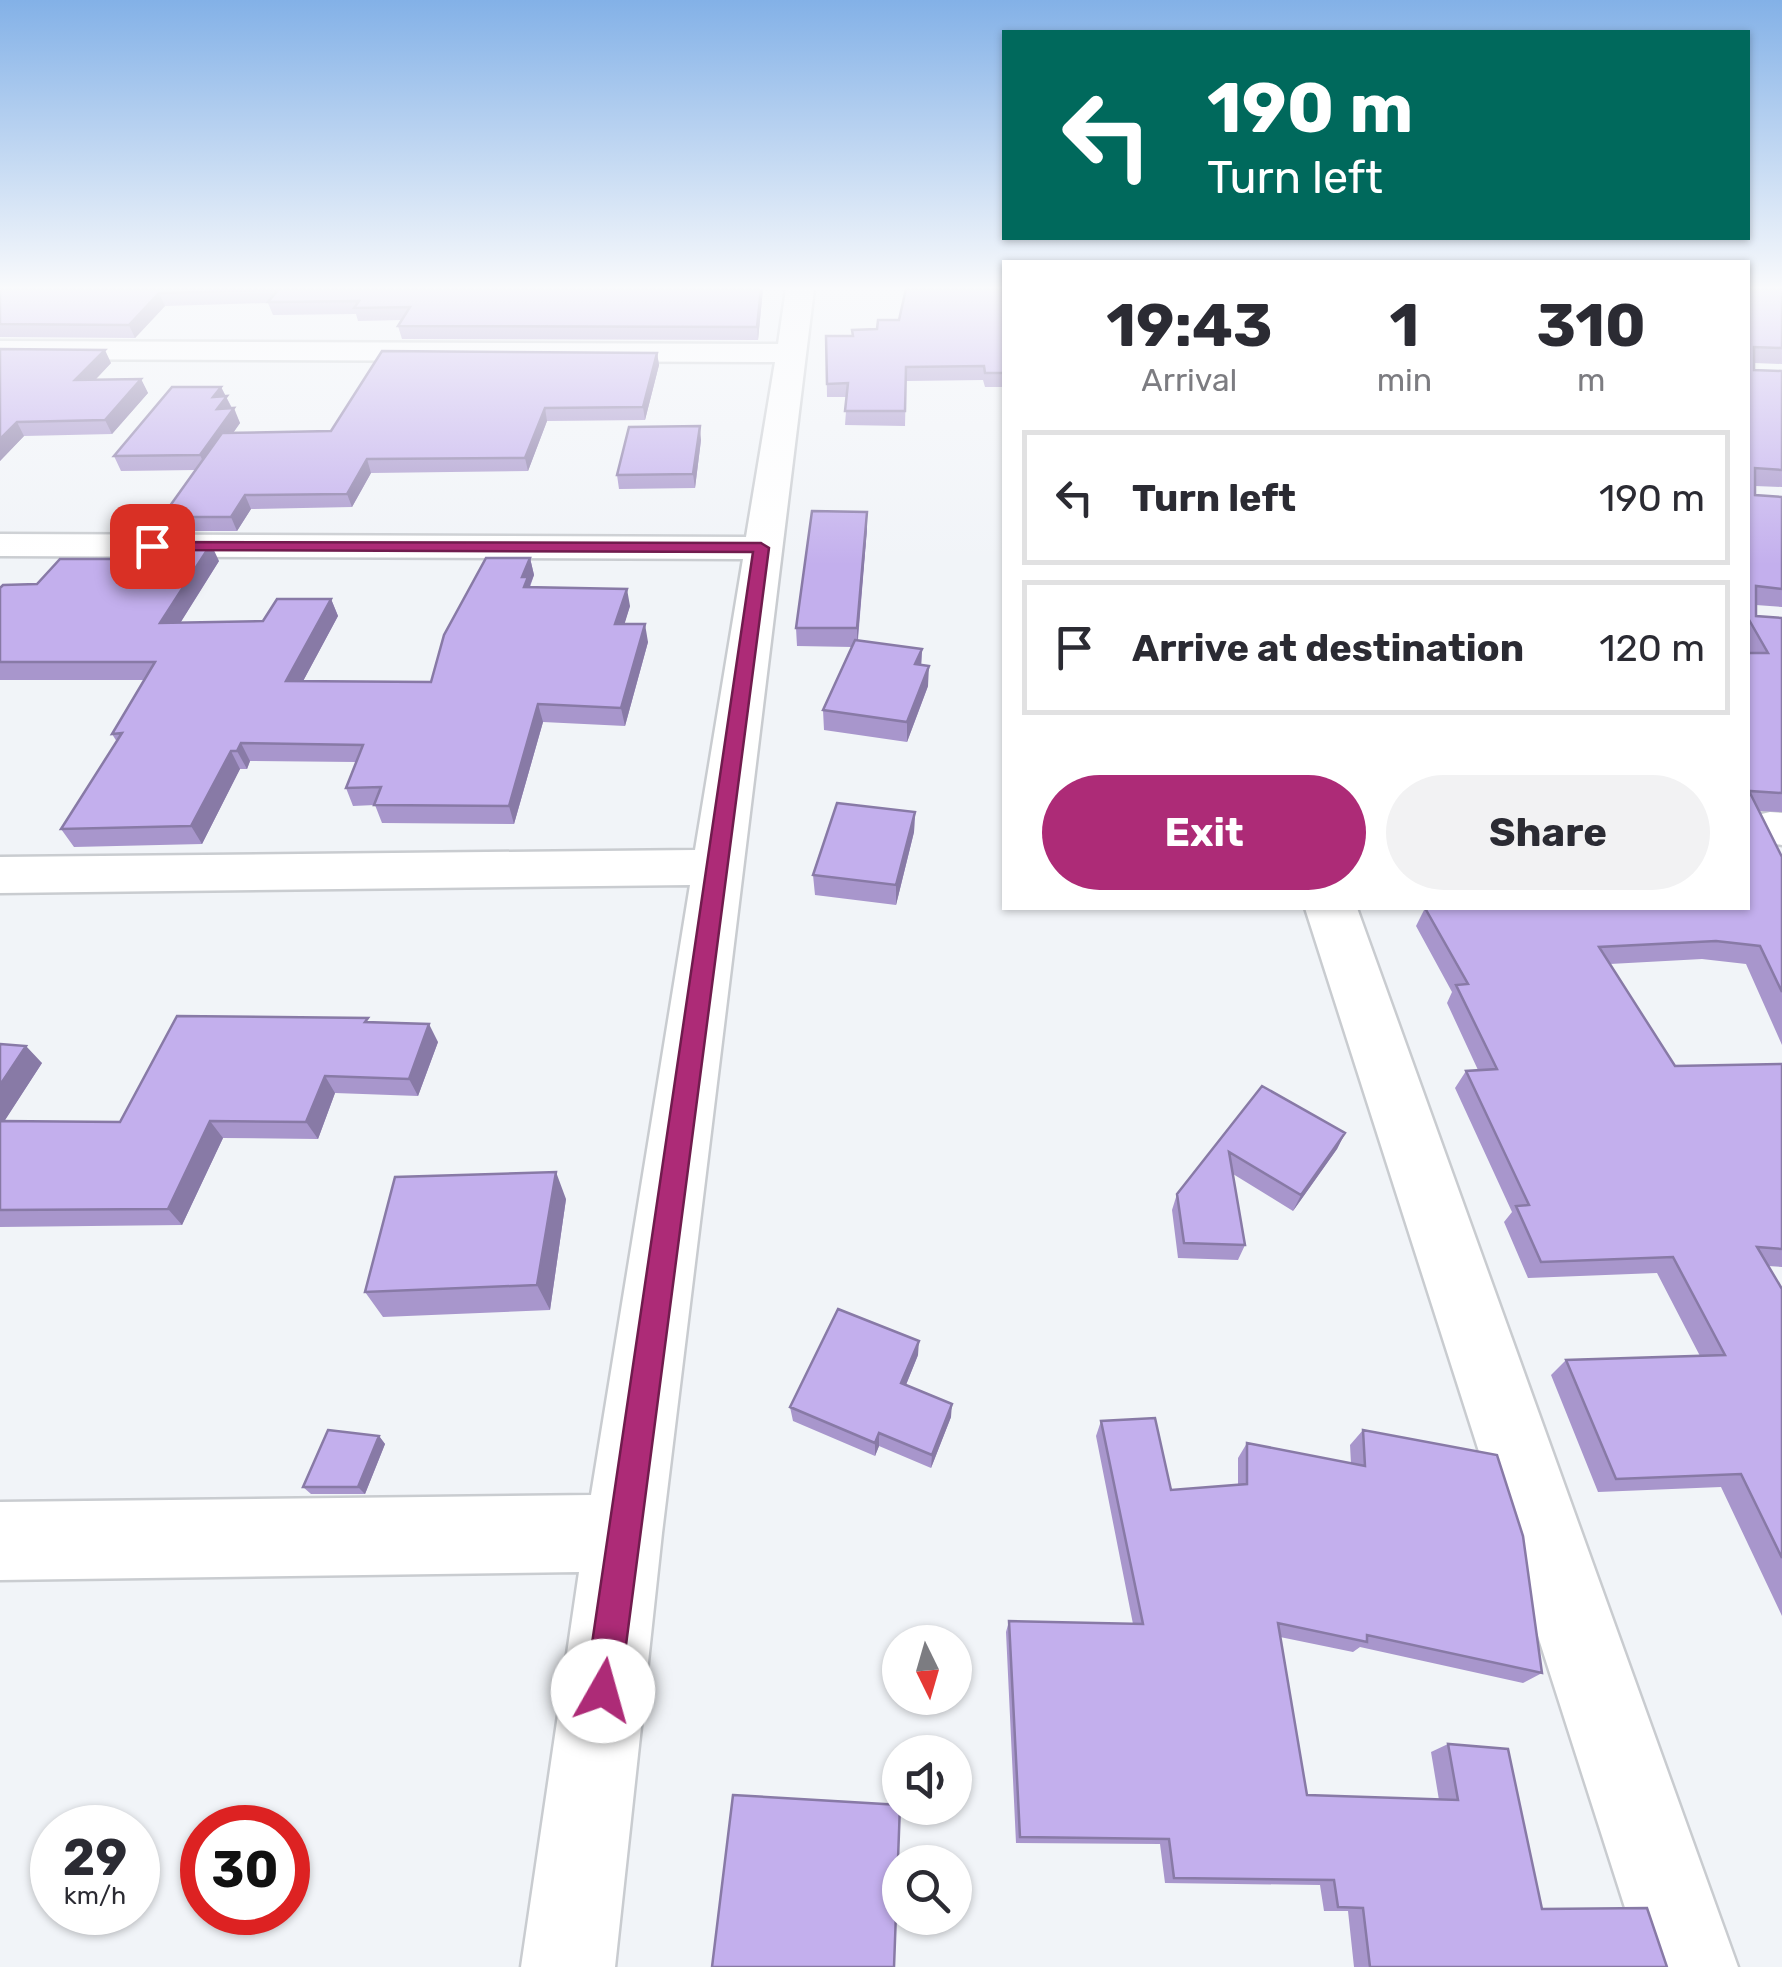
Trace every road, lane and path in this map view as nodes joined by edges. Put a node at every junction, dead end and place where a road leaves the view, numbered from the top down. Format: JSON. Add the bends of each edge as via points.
{"nodes":[{"id":1,"x":785,"y":381,"type":"edge"},
{"id":2,"x":0,"y":545,"type":"edge"},
{"id":3,"x":761,"y":548,"type":"junction"},
{"id":4,"x":720,"y":867,"type":"junction"},
{"id":5,"x":0,"y":875,"type":"edge"},
{"id":6,"x":1332,"y":910,"type":"edge"},
{"id":7,"x":623,"y":1533,"type":"junction"},
{"id":8,"x":0,"y":1541,"type":"edge"},
{"id":9,"x":568,"y":1967,"type":"edge"},
{"id":10,"x":1691,"y":1967,"type":"edge"}],
"edges":[{"from":1,"to":3,"type":"street"},
{"from":2,"to":3,"type":"street"},
{"from":3,"to":4,"type":"street"},
{"from":4,"to":5,"type":"street"},
{"from":4,"to":7,"type":"street"},
{"from":6,"to":10,"type":"street"},
{"from":7,"to":8,"type":"street"},
{"from":7,"to":9,"type":"street"}]}
